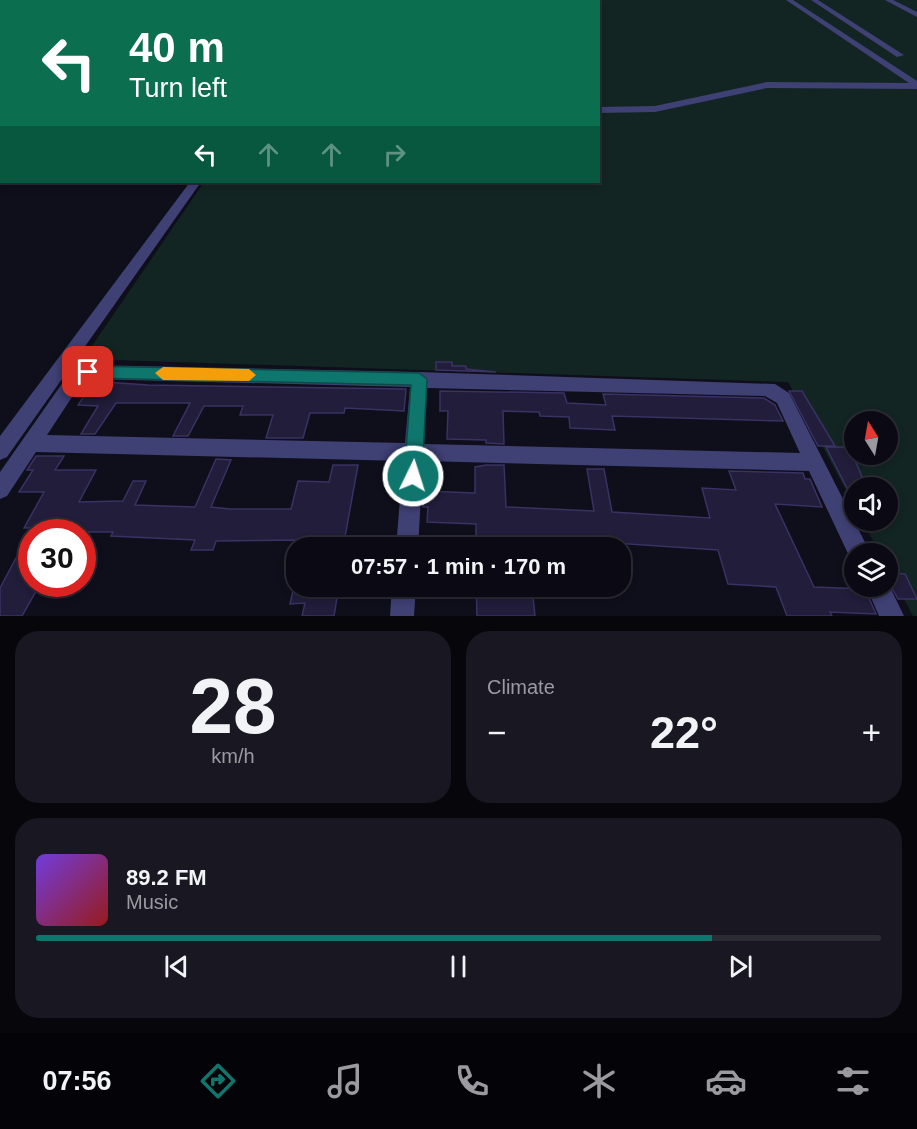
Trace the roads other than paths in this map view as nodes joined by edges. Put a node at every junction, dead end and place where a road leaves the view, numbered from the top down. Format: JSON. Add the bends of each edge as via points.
{"nodes":[{"id":1,"x":789,"y":0,"type":"edge"},
{"id":2,"x":814,"y":0,"type":"edge"},
{"id":3,"x":888,"y":0,"type":"edge"},
{"id":4,"x":917,"y":15,"type":"edge"},
{"id":5,"x":900,"y":55,"type":"dead end"},
{"id":6,"x":917,"y":85,"type":"edge"},
{"id":7,"x":600,"y":110,"type":"edge"},
{"id":8,"x":194,"y":183,"type":"edge"},
{"id":9,"x":419,"y":379,"type":"junction"},
{"id":10,"x":32,"y":443,"type":"junction"},
{"id":11,"x":0,"y":451,"type":"edge"},
{"id":12,"x":415,"y":452,"type":"junction"},
{"id":13,"x":814,"y":462,"type":"junction"},
{"id":14,"x":0,"y":489,"type":"edge"},
{"id":15,"x":408,"y":537,"type":"edge"},
{"id":16,"x":854,"y":543,"type":"edge"},
{"id":17,"x":403,"y":597,"type":"edge"},
{"id":18,"x":882,"y":597,"type":"edge"},
{"id":19,"x":402,"y":616,"type":"edge"},
{"id":20,"x":892,"y":616,"type":"edge"}],
"edges":[{"from":1,"to":6,"type":"street"},
{"from":2,"to":5,"type":"street"},
{"from":3,"to":4,"type":"street"},
{"from":6,"to":7,"type":"street","via":[[767,85],[655,109]]},
{"from":8,"to":11,"type":"street"},
{"from":9,"to":10,"type":"street","via":[[88,372],[74,380]]},
{"from":9,"to":12,"type":"street"},
{"from":9,"to":13,"type":"street","via":[[775,391],[783,398]]},
{"from":10,"to":12,"type":"street"},
{"from":10,"to":14,"type":"street"},
{"from":12,"to":13,"type":"street"},
{"from":12,"to":15,"type":"street"},
{"from":13,"to":16,"type":"street"},
{"from":17,"to":19,"type":"street"},
{"from":18,"to":20,"type":"street"}]}
